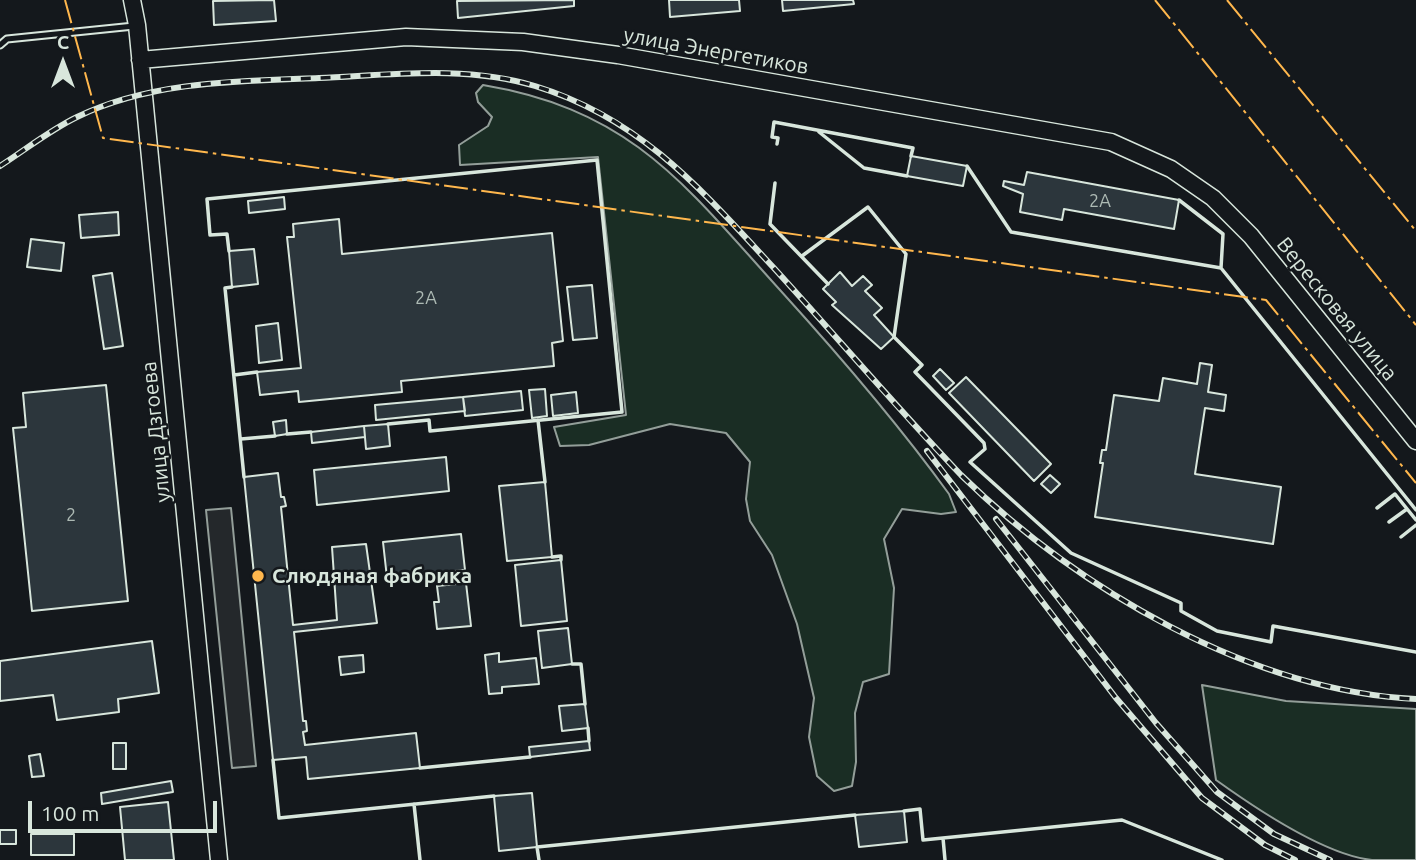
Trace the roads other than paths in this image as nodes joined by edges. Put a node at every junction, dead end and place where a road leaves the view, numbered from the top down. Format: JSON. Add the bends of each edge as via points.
{"nodes":[{"id":1,"x":132,"y":0,"type":"edge"},
{"id":2,"x":137,"y":26,"type":"junction"},
{"id":3,"x":0,"y":45,"type":"edge"},
{"id":4,"x":140,"y":60,"type":"junction"},
{"id":5,"x":1251,"y":236,"type":"joint"},
{"id":6,"x":1416,"y":441,"type":"edge"},
{"id":7,"x":219,"y":860,"type":"edge"}],
"edges":[{"from":1,"to":2,"type":"street","name":"улица Дзгоева"},
{"from":2,"to":3,"type":"lane","via":[[7,39]]},
{"from":2,"to":4,"type":"street","name":"улица Дзгоева"},
{"from":4,"to":5,"type":"street","name":"улица Энергетиков","via":[[406,37],[523,42],[618,55],[1111,142],[1171,169],[1213,198]]},
{"from":4,"to":7,"type":"street","name":"улица Дзгоева"},
{"from":5,"to":6,"type":"street","name":"Вересковая улица"}]}
